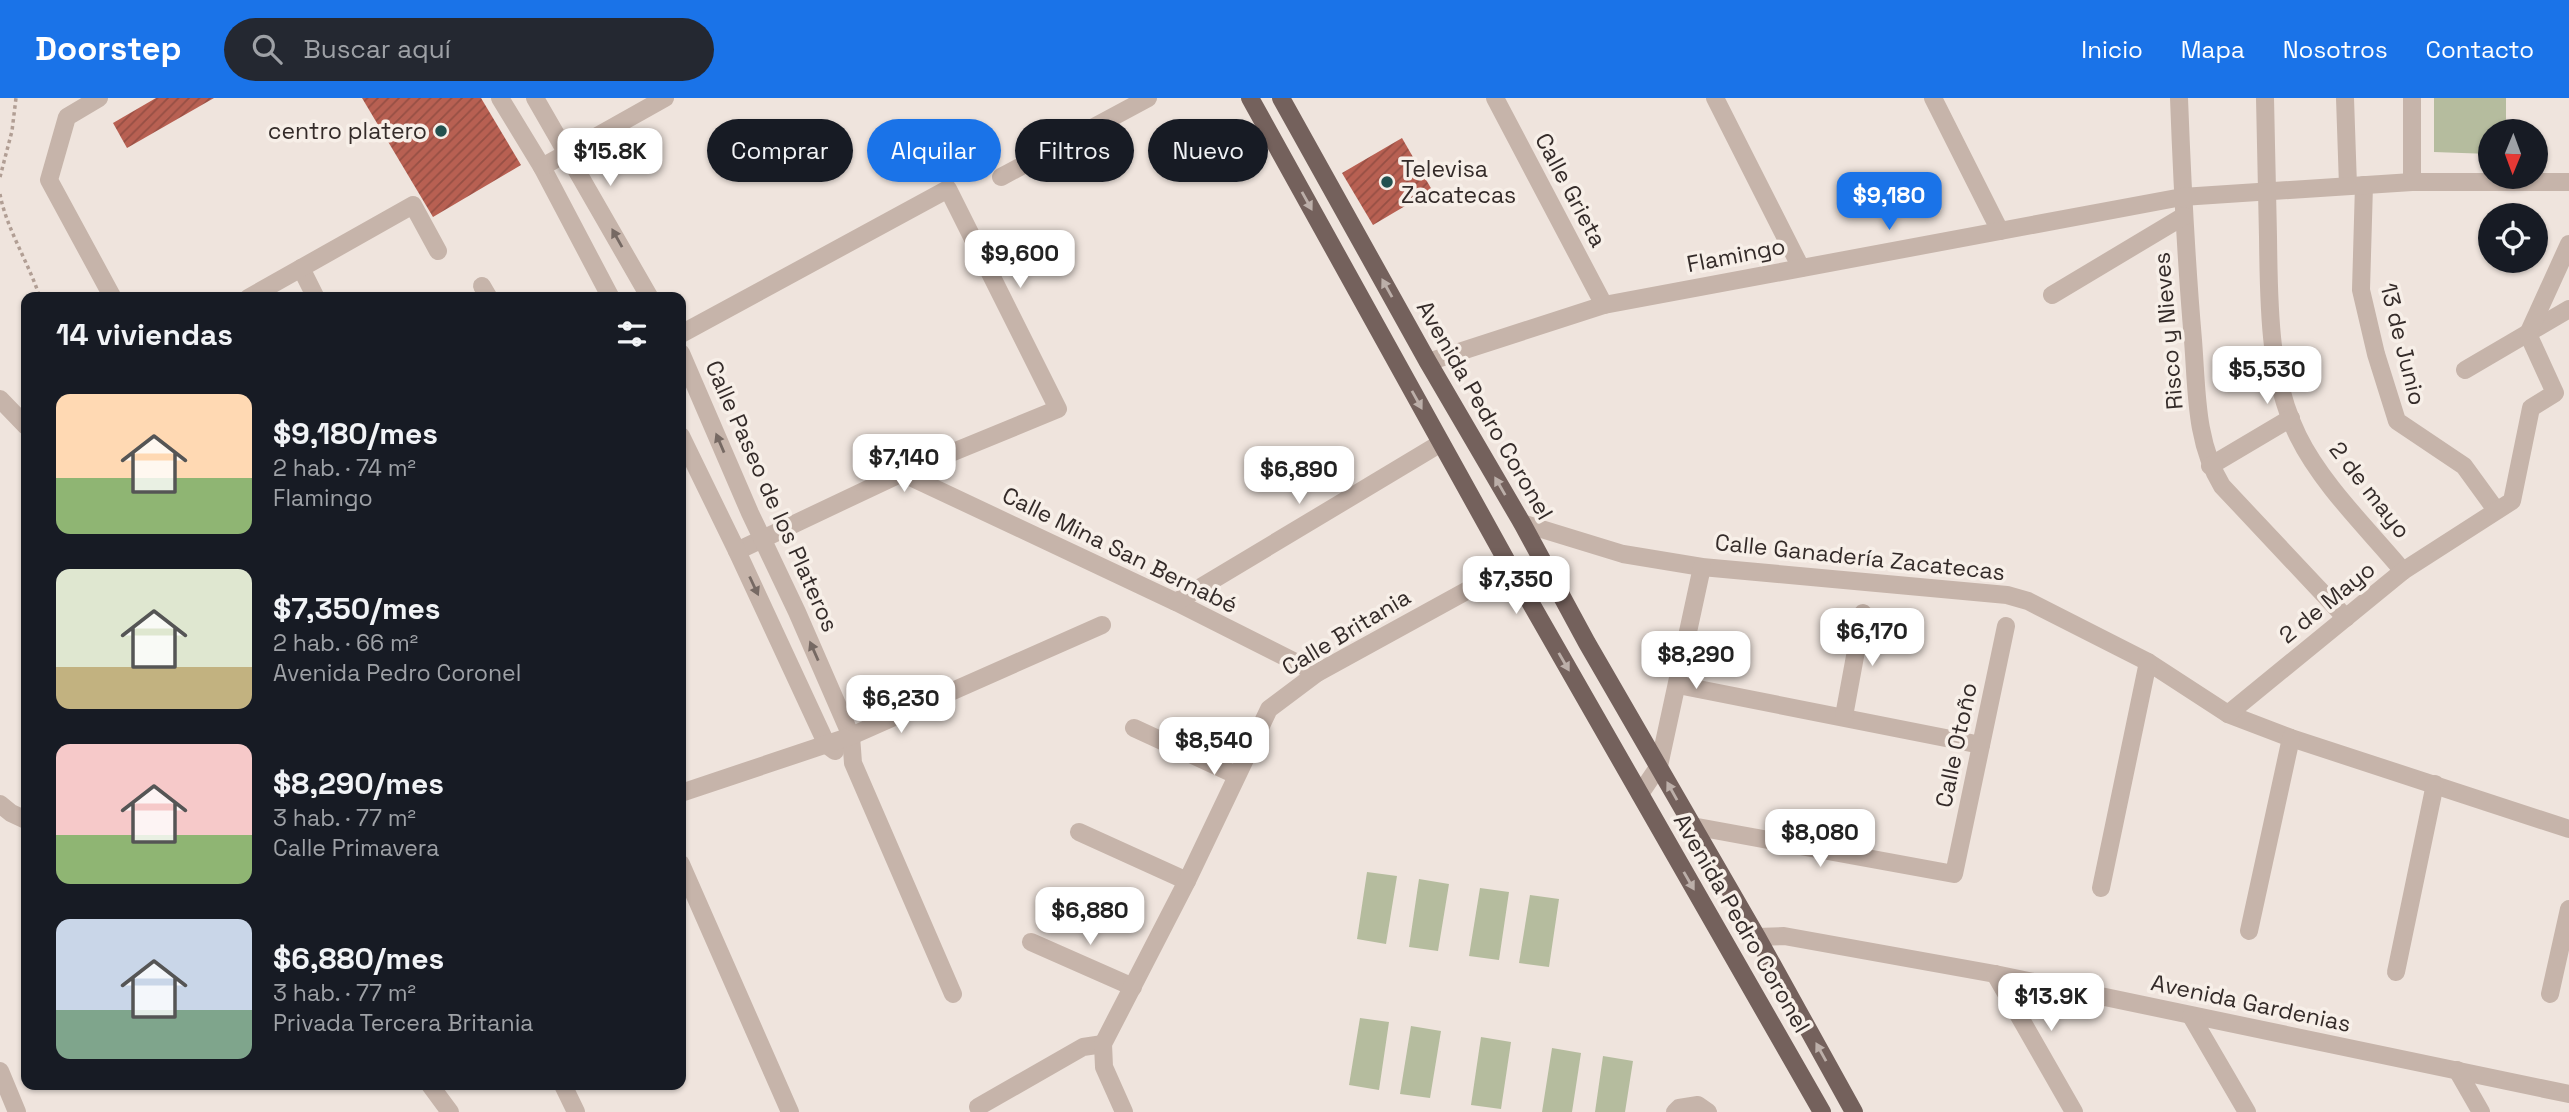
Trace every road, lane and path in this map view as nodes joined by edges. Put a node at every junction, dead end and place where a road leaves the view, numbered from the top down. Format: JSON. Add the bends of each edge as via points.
{"nodes":[{"id":1,"x":16,"y":98,"type":"edge"},
{"id":2,"x":99,"y":98,"type":"edge"},
{"id":3,"x":500,"y":98,"type":"edge"},
{"id":4,"x":535,"y":98,"type":"edge"},
{"id":5,"x":665,"y":98,"type":"edge"},
{"id":6,"x":1149,"y":98,"type":"edge"},
{"id":7,"x":1250,"y":98,"type":"edge"},
{"id":8,"x":1282,"y":98,"type":"edge"},
{"id":9,"x":1495,"y":98,"type":"edge"},
{"id":10,"x":1715,"y":98,"type":"edge"},
{"id":11,"x":1933,"y":98,"type":"edge"},
{"id":12,"x":2179,"y":98,"type":"edge"},
{"id":13,"x":2266,"y":98,"type":"edge"},
{"id":14,"x":2345,"y":98,"type":"edge"},
{"id":15,"x":2412,"y":98,"type":"edge"},
{"id":16,"x":568,"y":152,"type":"junction"},
{"id":17,"x":542,"y":167,"type":"junction"},
{"id":18,"x":0,"y":177,"type":"edge"},
{"id":19,"x":1001,"y":177,"type":"dead end"},
{"id":20,"x":2412,"y":182,"type":"junction"},
{"id":21,"x":2356,"y":185,"type":"junction"},
{"id":22,"x":2568,"y":185,"type":"edge"},
{"id":23,"x":2267,"y":191,"type":"junction"},
{"id":24,"x":0,"y":194,"type":"edge"},
{"id":25,"x":2182,"y":197,"type":"junction"},
{"id":26,"x":2183,"y":216,"type":"junction"},
{"id":27,"x":2000,"y":231,"type":"junction"},
{"id":28,"x":1356,"y":232,"type":"junction"},
{"id":29,"x":2569,"y":244,"type":"edge"},
{"id":30,"x":1332,"y":245,"type":"junction"},
{"id":31,"x":438,"y":251,"type":"dead end"},
{"id":32,"x":301,"y":268,"type":"junction"},
{"id":33,"x":1801,"y":268,"type":"junction"},
{"id":34,"x":38,"y":292,"type":"edge"},
{"id":35,"x":110,"y":292,"type":"edge"},
{"id":36,"x":259,"y":292,"type":"edge"},
{"id":37,"x":313,"y":292,"type":"edge"},
{"id":38,"x":608,"y":292,"type":"edge"},
{"id":39,"x":647,"y":292,"type":"edge"},
{"id":40,"x":2052,"y":295,"type":"dead end"},
{"id":41,"x":1604,"y":305,"type":"junction"},
{"id":42,"x":2569,"y":309,"type":"edge"},
{"id":43,"x":686,"y":331,"type":"edge"},
{"id":44,"x":2528,"y":334,"type":"junction"},
{"id":45,"x":1428,"y":362,"type":"junction"},
{"id":46,"x":686,"y":366,"type":"edge"},
{"id":47,"x":2465,"y":370,"type":"dead end"},
{"id":48,"x":0,"y":399,"type":"edge"},
{"id":49,"x":2291,"y":418,"type":"junction"},
{"id":50,"x":21,"y":421,"type":"edge"},
{"id":51,"x":1441,"y":443,"type":"junction"},
{"id":52,"x":686,"y":446,"type":"edge"},
{"id":53,"x":2210,"y":466,"type":"junction"},
{"id":54,"x":902,"y":473,"type":"junction"},
{"id":55,"x":2496,"y":510,"type":"junction"},
{"id":56,"x":1522,"y":523,"type":"junction"},
{"id":57,"x":762,"y":538,"type":"junction"},
{"id":58,"x":737,"y":551,"type":"junction"},
{"id":59,"x":1510,"y":567,"type":"junction"},
{"id":60,"x":1702,"y":567,"type":"junction"},
{"id":61,"x":2403,"y":571,"type":"junction"},
{"id":62,"x":1176,"y":602,"type":"junction"},
{"id":63,"x":1863,"y":613,"type":"dead end"},
{"id":64,"x":2346,"y":618,"type":"junction"},
{"id":65,"x":1102,"y":625,"type":"dead end"},
{"id":66,"x":2006,"y":626,"type":"dead end"},
{"id":67,"x":2148,"y":662,"type":"junction"},
{"id":68,"x":1317,"y":673,"type":"junction"},
{"id":69,"x":1678,"y":685,"type":"junction"},
{"id":70,"x":2228,"y":714,"type":"junction"},
{"id":71,"x":1844,"y":716,"type":"junction"},
{"id":72,"x":1134,"y":728,"type":"dead end"},
{"id":73,"x":850,"y":736,"type":"junction"},
{"id":74,"x":2291,"y":738,"type":"junction"},
{"id":75,"x":827,"y":745,"type":"junction"},
{"id":76,"x":1981,"y":746,"type":"junction"},
{"id":77,"x":853,"y":763,"type":"junction"},
{"id":78,"x":1659,"y":766,"type":"junction"},
{"id":79,"x":1236,"y":775,"type":"junction"},
{"id":80,"x":2435,"y":784,"type":"junction"},
{"id":81,"x":686,"y":791,"type":"edge"},
{"id":82,"x":1640,"y":794,"type":"junction"},
{"id":83,"x":0,"y":804,"type":"edge"},
{"id":84,"x":21,"y":818,"type":"edge"},
{"id":85,"x":1692,"y":826,"type":"junction"},
{"id":86,"x":2569,"y":829,"type":"edge"},
{"id":87,"x":1079,"y":832,"type":"dead end"},
{"id":88,"x":686,"y":875,"type":"edge"},
{"id":89,"x":1187,"y":881,"type":"junction"},
{"id":90,"x":2101,"y":888,"type":"dead end"},
{"id":91,"x":2569,"y":909,"type":"edge"},
{"id":92,"x":2249,"y":931,"type":"dead end"},
{"id":93,"x":1757,"y":937,"type":"junction"},
{"id":94,"x":1031,"y":942,"type":"dead end"},
{"id":95,"x":2396,"y":972,"type":"dead end"},
{"id":96,"x":1995,"y":974,"type":"junction"},
{"id":97,"x":1133,"y":987,"type":"junction"},
{"id":98,"x":953,"y":994,"type":"dead end"},
{"id":99,"x":2550,"y":994,"type":"dead end"},
{"id":100,"x":2191,"y":1016,"type":"junction"},
{"id":101,"x":1103,"y":1044,"type":"junction"},
{"id":102,"x":2457,"y":1070,"type":"junction"},
{"id":103,"x":0,"y":1071,"type":"edge"},
{"id":104,"x":434,"y":1090,"type":"edge"},
{"id":105,"x":565,"y":1090,"type":"edge"},
{"id":106,"x":2569,"y":1094,"type":"edge"},
{"id":107,"x":978,"y":1107,"type":"dead end"},
{"id":108,"x":17,"y":1112,"type":"edge"},
{"id":109,"x":450,"y":1112,"type":"edge"},
{"id":110,"x":576,"y":1112,"type":"edge"},
{"id":111,"x":790,"y":1112,"type":"edge"},
{"id":112,"x":1124,"y":1112,"type":"edge"},
{"id":113,"x":1675,"y":1112,"type":"edge"},
{"id":114,"x":1708,"y":1112,"type":"edge"},
{"id":115,"x":1822,"y":1112,"type":"edge"},
{"id":116,"x":1854,"y":1112,"type":"edge"},
{"id":117,"x":2074,"y":1112,"type":"edge"},
{"id":118,"x":2247,"y":1112,"type":"edge"},
{"id":119,"x":2481,"y":1112,"type":"edge"}],
"edges":[{"from":1,"to":18,"type":"path"},
{"from":2,"to":35,"type":"street","via":[[67,117],[49,180]]},
{"from":3,"to":17,"type":"street"},
{"from":4,"to":16,"type":"street"},
{"from":5,"to":16,"type":"street"},
{"from":6,"to":19,"type":"street"},
{"from":7,"to":30,"type":"main road","name":"Avenida Pedro Coronel","one_way":true},
{"from":8,"to":28,"type":"main road","name":"Avenida Pedro Coronel"},
{"from":9,"to":41,"type":"street","name":"Calle Grieta"},
{"from":10,"to":33,"type":"street"},
{"from":11,"to":27,"type":"street"},
{"from":12,"to":25,"type":"street","name":"Risco y Nieves"},
{"from":13,"to":23,"type":"street","name":"2 de mayo"},
{"from":14,"to":21,"type":"street","name":"13 de Junio"},
{"from":15,"to":20,"type":"street"},
{"from":16,"to":17,"type":"street"},
{"from":39,"to":16,"type":"street","one_way":true},
{"from":17,"to":38,"type":"street"},
{"from":20,"to":21,"type":"street","name":"Flamingo"},
{"from":20,"to":22,"type":"street","name":"Flamingo"},
{"from":21,"to":23,"type":"street","name":"Flamingo"},
{"from":21,"to":55,"type":"street","name":"13 de Junio","via":[[2361,290],[2397,421],[2464,466]]},
{"from":23,"to":25,"type":"street","name":"Flamingo"},
{"from":23,"to":49,"type":"street","name":"2 de mayo","via":[[2274,357]]},
{"from":24,"to":34,"type":"path"},
{"from":25,"to":26,"type":"street","name":"Risco y Nieves"},
{"from":25,"to":27,"type":"street","name":"Flamingo"},
{"from":26,"to":40,"type":"street"},
{"from":26,"to":53,"type":"street","name":"Risco y Nieves","via":[[2201,436]]},
{"from":27,"to":33,"type":"street","name":"Flamingo"},
{"from":28,"to":30,"type":"main road"},
{"from":45,"to":28,"type":"main road","name":"Avenida Pedro Coronel","one_way":true},
{"from":29,"to":44,"type":"street"},
{"from":30,"to":51,"type":"main road","name":"Avenida Pedro Coronel","one_way":true},
{"from":31,"to":32,"type":"street","via":[[413,205]]},
{"from":32,"to":36,"type":"street"},
{"from":32,"to":37,"type":"street"},
{"from":33,"to":41,"type":"street","name":"Flamingo"},
{"from":41,"to":45,"type":"street","name":"Flamingo"},
{"from":42,"to":44,"type":"street"},
{"from":43,"to":54,"type":"street","via":[[948,189],[1058,409]]},
{"from":44,"to":47,"type":"street"},
{"from":44,"to":55,"type":"street","name":"2 de Mayo","via":[[2555,393],[2531,408],[2512,501]]},
{"from":56,"to":45,"type":"main road","name":"Avenida Pedro Coronel","one_way":true},
{"from":57,"to":46,"type":"street","name":"Calle Paseo de los Plateros","one_way":true},
{"from":48,"to":50,"type":"street"},
{"from":49,"to":53,"type":"street"},
{"from":49,"to":61,"type":"street","name":"2 de mayo","via":[[2327,480]]},
{"from":51,"to":59,"type":"main road","name":"Avenida Pedro Coronel"},
{"from":51,"to":62,"type":"street"},
{"from":52,"to":58,"type":"street"},
{"from":53,"to":64,"type":"street","name":"Risco y Nieves","via":[[2222,486]]},
{"from":54,"to":57,"type":"street"},
{"from":54,"to":62,"type":"street","name":"Calle Mina San Bernabé"},
{"from":55,"to":61,"type":"street","name":"2 de Mayo"},
{"from":56,"to":60,"type":"street","name":"Calle Ganadería Zacatecas","via":[[1623,554]]},
{"from":56,"to":78,"type":"main road","name":"Avenida Pedro Coronel"},
{"from":57,"to":58,"type":"street"},
{"from":73,"to":57,"type":"street","name":"Calle Paseo de los Plateros","one_way":true},
{"from":58,"to":75,"type":"street","one_way":true},
{"from":59,"to":68,"type":"street","name":"Calle Britania"},
{"from":59,"to":82,"type":"main road","name":"Avenida Pedro Coronel","one_way":true},
{"from":60,"to":67,"type":"street","name":"Calle Ganadería Zacatecas","via":[[2007,595],[2028,601]]},
{"from":60,"to":69,"type":"street"},
{"from":61,"to":64,"type":"street","name":"2 de Mayo"},
{"from":62,"to":68,"type":"street","name":"Calle Mina San Bernabé"},
{"from":63,"to":71,"type":"street"},
{"from":64,"to":70,"type":"street","name":"2 de Mayo"},
{"from":65,"to":73,"type":"street"},
{"from":66,"to":76,"type":"street","name":"Calle Otoño"},
{"from":67,"to":70,"type":"street","name":"Calle Ganadería Zacatecas"},
{"from":67,"to":90,"type":"street"},
{"from":68,"to":79,"type":"street","name":"Calle Britania","via":[[1269,709]]},
{"from":69,"to":71,"type":"street"},
{"from":69,"to":78,"type":"street"},
{"from":70,"to":74,"type":"street","name":"Calle Ganadería Zacatecas"},
{"from":71,"to":76,"type":"street"},
{"from":72,"to":79,"type":"street"},
{"from":73,"to":75,"type":"street"},
{"from":73,"to":77,"type":"street","name":"Calle Paseo de los Plateros"},
{"from":74,"to":80,"type":"street","name":"Calle Ganadería Zacatecas"},
{"from":74,"to":92,"type":"street"},
{"from":75,"to":77,"type":"street"},
{"from":75,"to":81,"type":"street"},
{"from":76,"to":85,"type":"street","name":"Calle Otoño","via":[[1954,874]]},
{"from":77,"to":98,"type":"street"},
{"from":78,"to":82,"type":"street"},
{"from":85,"to":78,"type":"main road","name":"Avenida Pedro Coronel","one_way":true},
{"from":79,"to":89,"type":"street","name":"Calle Britania"},
{"from":80,"to":86,"type":"street","name":"Calle Ganadería Zacatecas"},
{"from":80,"to":95,"type":"street"},
{"from":82,"to":115,"type":"main road","name":"Avenida Pedro Coronel","one_way":true},
{"from":83,"to":84,"type":"street"},
{"from":85,"to":93,"type":"main road","name":"Avenida Pedro Coronel"},
{"from":87,"to":89,"type":"street"},
{"from":88,"to":111,"type":"street"},
{"from":89,"to":97,"type":"street","name":"Calle Britania"},
{"from":91,"to":99,"type":"street"},
{"from":93,"to":96,"type":"street","name":"Avenida Gardenias","via":[[1784,936]]},
{"from":116,"to":93,"type":"main road","name":"Avenida Pedro Coronel","one_way":true},
{"from":94,"to":97,"type":"street"},
{"from":96,"to":100,"type":"street","name":"Avenida Gardenias"},
{"from":96,"to":117,"type":"street"},
{"from":97,"to":101,"type":"street","name":"Calle Britania"},
{"from":100,"to":102,"type":"street","name":"Avenida Gardenias"},
{"from":100,"to":118,"type":"street"},
{"from":101,"to":107,"type":"street","via":[[1083,1047]]},
{"from":101,"to":112,"type":"street","via":[[1104,1067]]},
{"from":102,"to":106,"type":"street","name":"Avenida Gardenias"},
{"from":102,"to":119,"type":"street"},
{"from":103,"to":108,"type":"street"},
{"from":104,"to":109,"type":"street"},
{"from":105,"to":110,"type":"street"},
{"from":113,"to":114,"type":"street","via":[[1698,1105]]}]}
